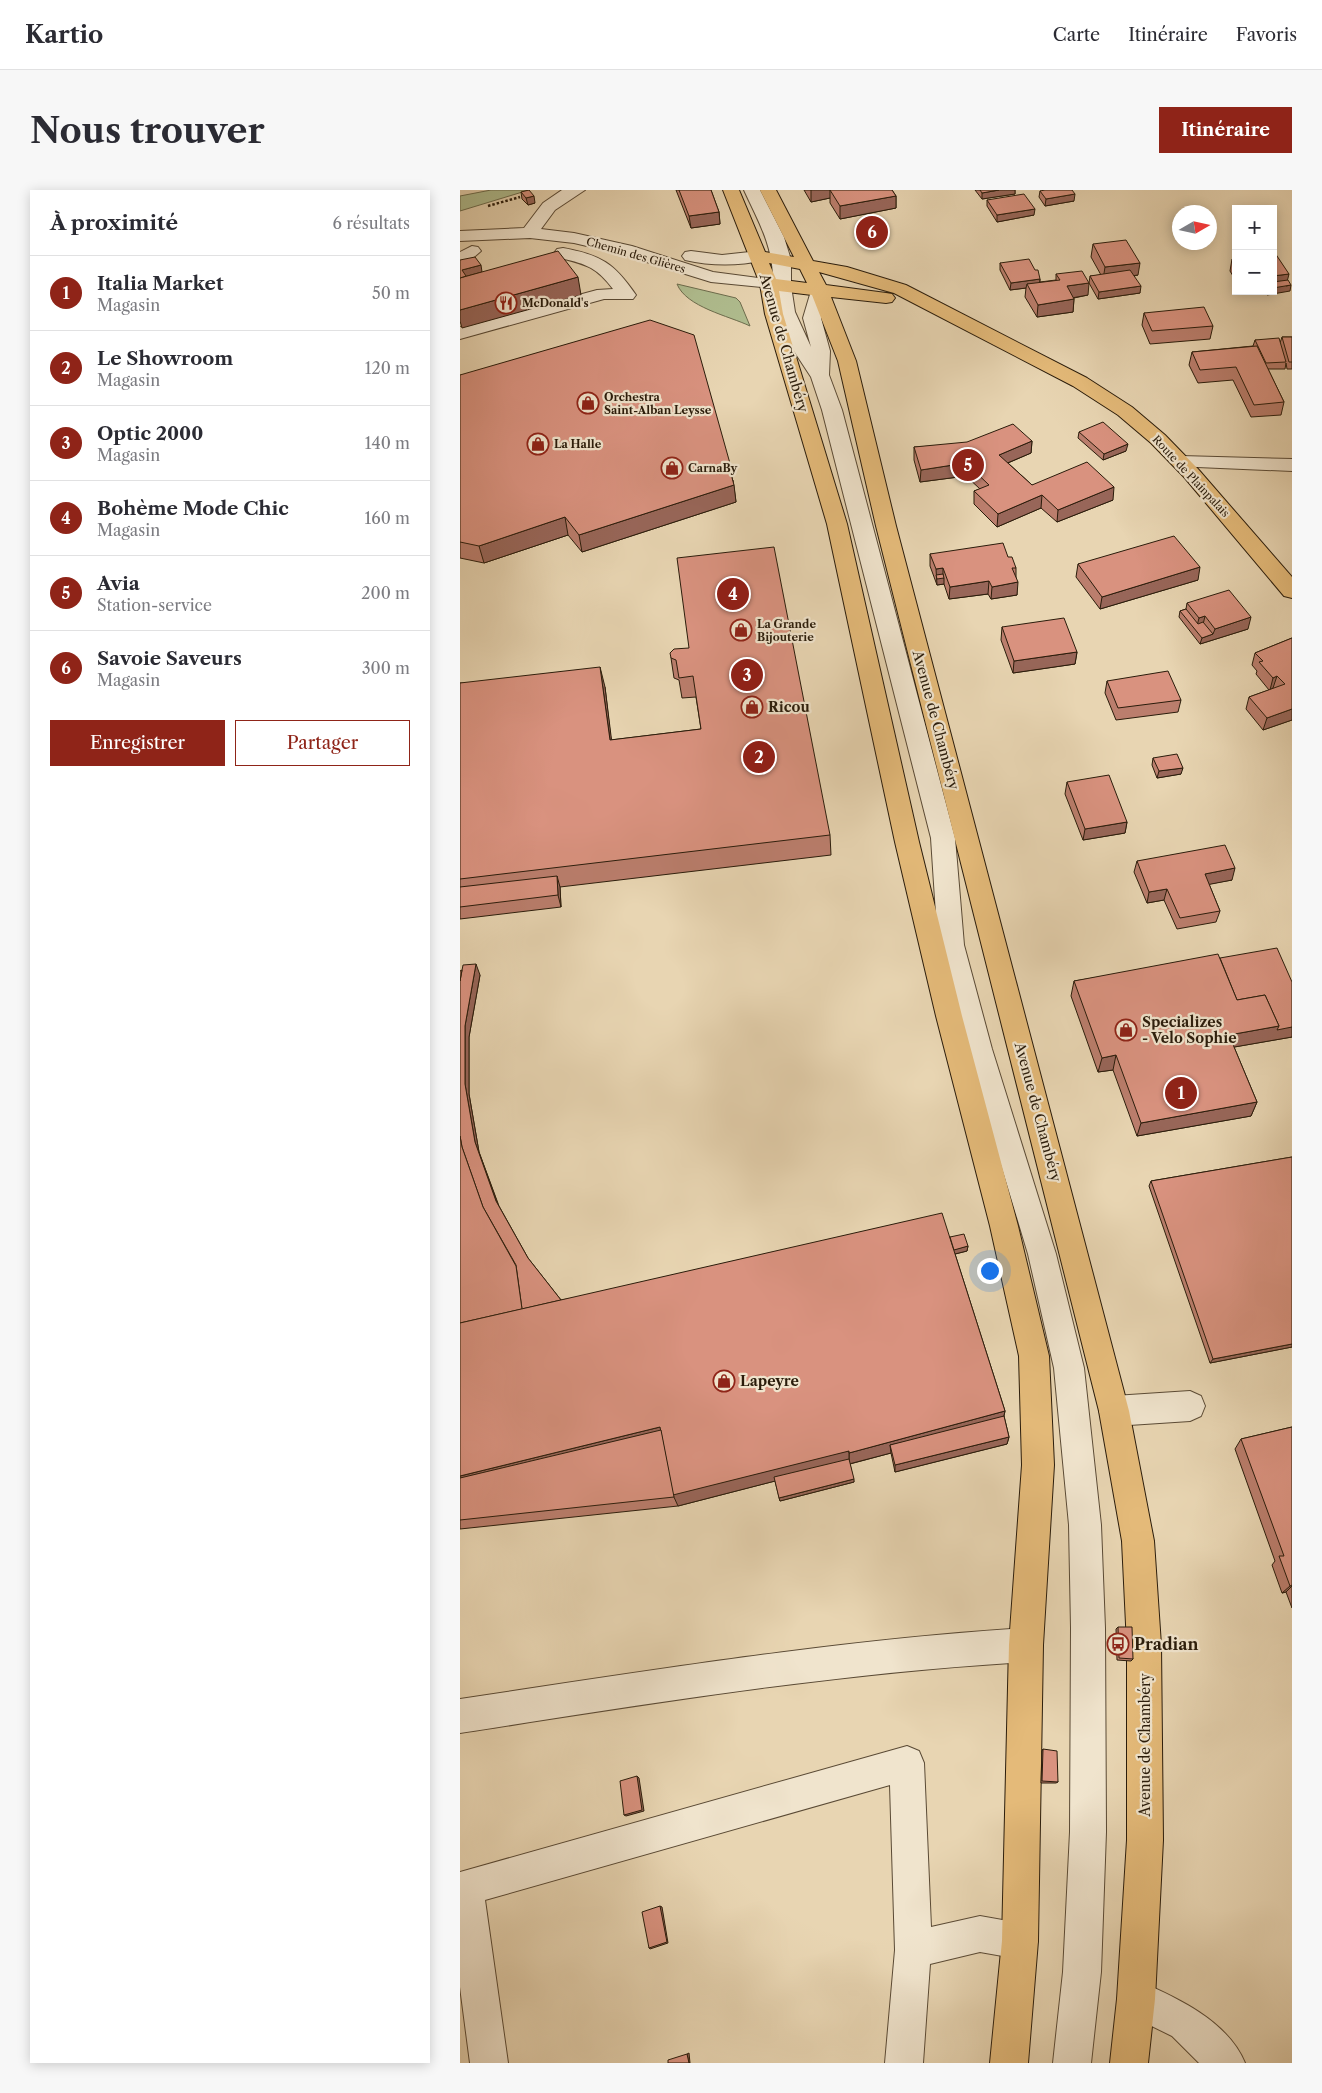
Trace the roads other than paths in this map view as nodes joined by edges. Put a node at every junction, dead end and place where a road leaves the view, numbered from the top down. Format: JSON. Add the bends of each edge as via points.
{"nodes":[{"id":1,"x":577,"y":190,"type":"edge"},
{"id":2,"x":731,"y":190,"type":"edge"},
{"id":3,"x":752,"y":190,"type":"edge"},
{"id":4,"x":768,"y":190,"type":"edge"},
{"id":5,"x":460,"y":223,"type":"edge"},
{"id":6,"x":534,"y":226,"type":"junction"},
{"id":7,"x":460,"y":236,"type":"edge"},
{"id":8,"x":464,"y":255,"type":"edge"},
{"id":9,"x":770,"y":258,"type":"junction"},
{"id":10,"x":808,"y":264,"type":"junction"},
{"id":11,"x":776,"y":285,"type":"junction"},
{"id":12,"x":820,"y":291,"type":"junction"},
{"id":13,"x":968,"y":323,"type":"junction"},
{"id":14,"x":460,"y":333,"type":"edge"},
{"id":15,"x":821,"y":377,"type":"junction"},
{"id":16,"x":1181,"y":462,"type":"junction"},
{"id":17,"x":1292,"y":465,"type":"edge"},
{"id":18,"x":1292,"y":591,"type":"edge"},
{"id":19,"x":1190,"y":1406,"type":"dead end"},
{"id":20,"x":1114,"y":1410,"type":"junction"},
{"id":21,"x":1026,"y":1646,"type":"junction"},
{"id":22,"x":460,"y":1716,"type":"edge"},
{"id":23,"x":1020,"y":1941,"type":"junction"},
{"id":24,"x":912,"y":1950,"type":"junction"},
{"id":25,"x":1136,"y":1999,"type":"junction"},
{"id":26,"x":489,"y":2063,"type":"edge"},
{"id":27,"x":904,"y":2063,"type":"edge"},
{"id":28,"x":1009,"y":2063,"type":"edge"},
{"id":29,"x":1072,"y":2063,"type":"edge"},
{"id":30,"x":1129,"y":2063,"type":"edge"},
{"id":31,"x":1226,"y":2063,"type":"edge"}],
"edges":[{"from":1,"to":6,"type":"street","via":[[562,196]]},
{"from":2,"to":9,"type":"main road","name":"Avenue de Chambéry"},
{"from":3,"to":9,"type":"street","via":[[774,237]]},
{"from":4,"to":10,"type":"main road","name":"Avenue de Chambéry"},
{"from":5,"to":6,"type":"street","name":"Chemin des Glières","via":[[514,218]]},
{"from":6,"to":7,"type":"street","name":"Chemin des Glières"},
{"from":6,"to":9,"type":"street","name":"Chemin des Glières","via":[[581,223],[686,255],[722,260]]},
{"from":6,"to":11,"type":"street","name":"Chemin des Glières","via":[[711,276]]},
{"from":8,"to":14,"type":"street","via":[[512,248],[579,256],[606,266],[627,295],[603,294]]},
{"from":9,"to":10,"type":"main road","name":"Route de Plainpalais"},
{"from":9,"to":11,"type":"main road","name":"Avenue de Chambéry"},
{"from":10,"to":12,"type":"main road","name":"Avenue de Chambéry"},
{"from":10,"to":13,"type":"main road","name":"Route de Plainpalais","via":[[900,289]]},
{"from":11,"to":12,"type":"main road","name":"Route de Plainpalais"},
{"from":11,"to":15,"type":"street","via":[[802,351]]},
{"from":11,"to":21,"type":"main road","name":"Avenue de Chambéry","via":[[774,314],[836,524],[907,842],[1034,1356],[1038,1465]]},
{"from":12,"to":13,"type":"main road","name":"Route de Plainpalais","via":[[880,296]]},
{"from":12,"to":15,"type":"street","via":[[812,318],[821,351]]},
{"from":12,"to":20,"type":"main road","name":"Avenue de Chambéry","via":[[847,361],[888,536]]},
{"from":13,"to":16,"type":"main road","name":"Route de Plainpalais","via":[[1044,361],[1125,411]]},
{"from":15,"to":29,"type":"street","via":[[943,838],[951,944],[979,1049],[1042,1254],[1069,1368],[1085,1525],[1088,1628],[1088,1836],[1082,1972]]},
{"from":16,"to":17,"type":"street"},
{"from":16,"to":18,"type":"main road","name":"Route de Plainpalais"},
{"from":19,"to":20,"type":"street"},
{"from":20,"to":25,"type":"main road","name":"Avenue de Chambéry","via":[[1138,1541],[1144,1645],[1146,1813]]},
{"from":21,"to":22,"type":"street","via":[[944,1650],[784,1667]]},
{"from":21,"to":23,"type":"main road","name":"Avenue de Chambéry"},
{"from":23,"to":24,"type":"street","via":[[980,1934]]},
{"from":23,"to":28,"type":"main road","name":"Avenue de Chambéry"},
{"from":24,"to":26,"type":"street","via":[[907,1762],[464,1888]]},
{"from":24,"to":27,"type":"street"},
{"from":25,"to":30,"type":"main road","name":"Avenue de Chambéry"},
{"from":25,"to":31,"type":"street","via":[[1185,2023]]}]}
